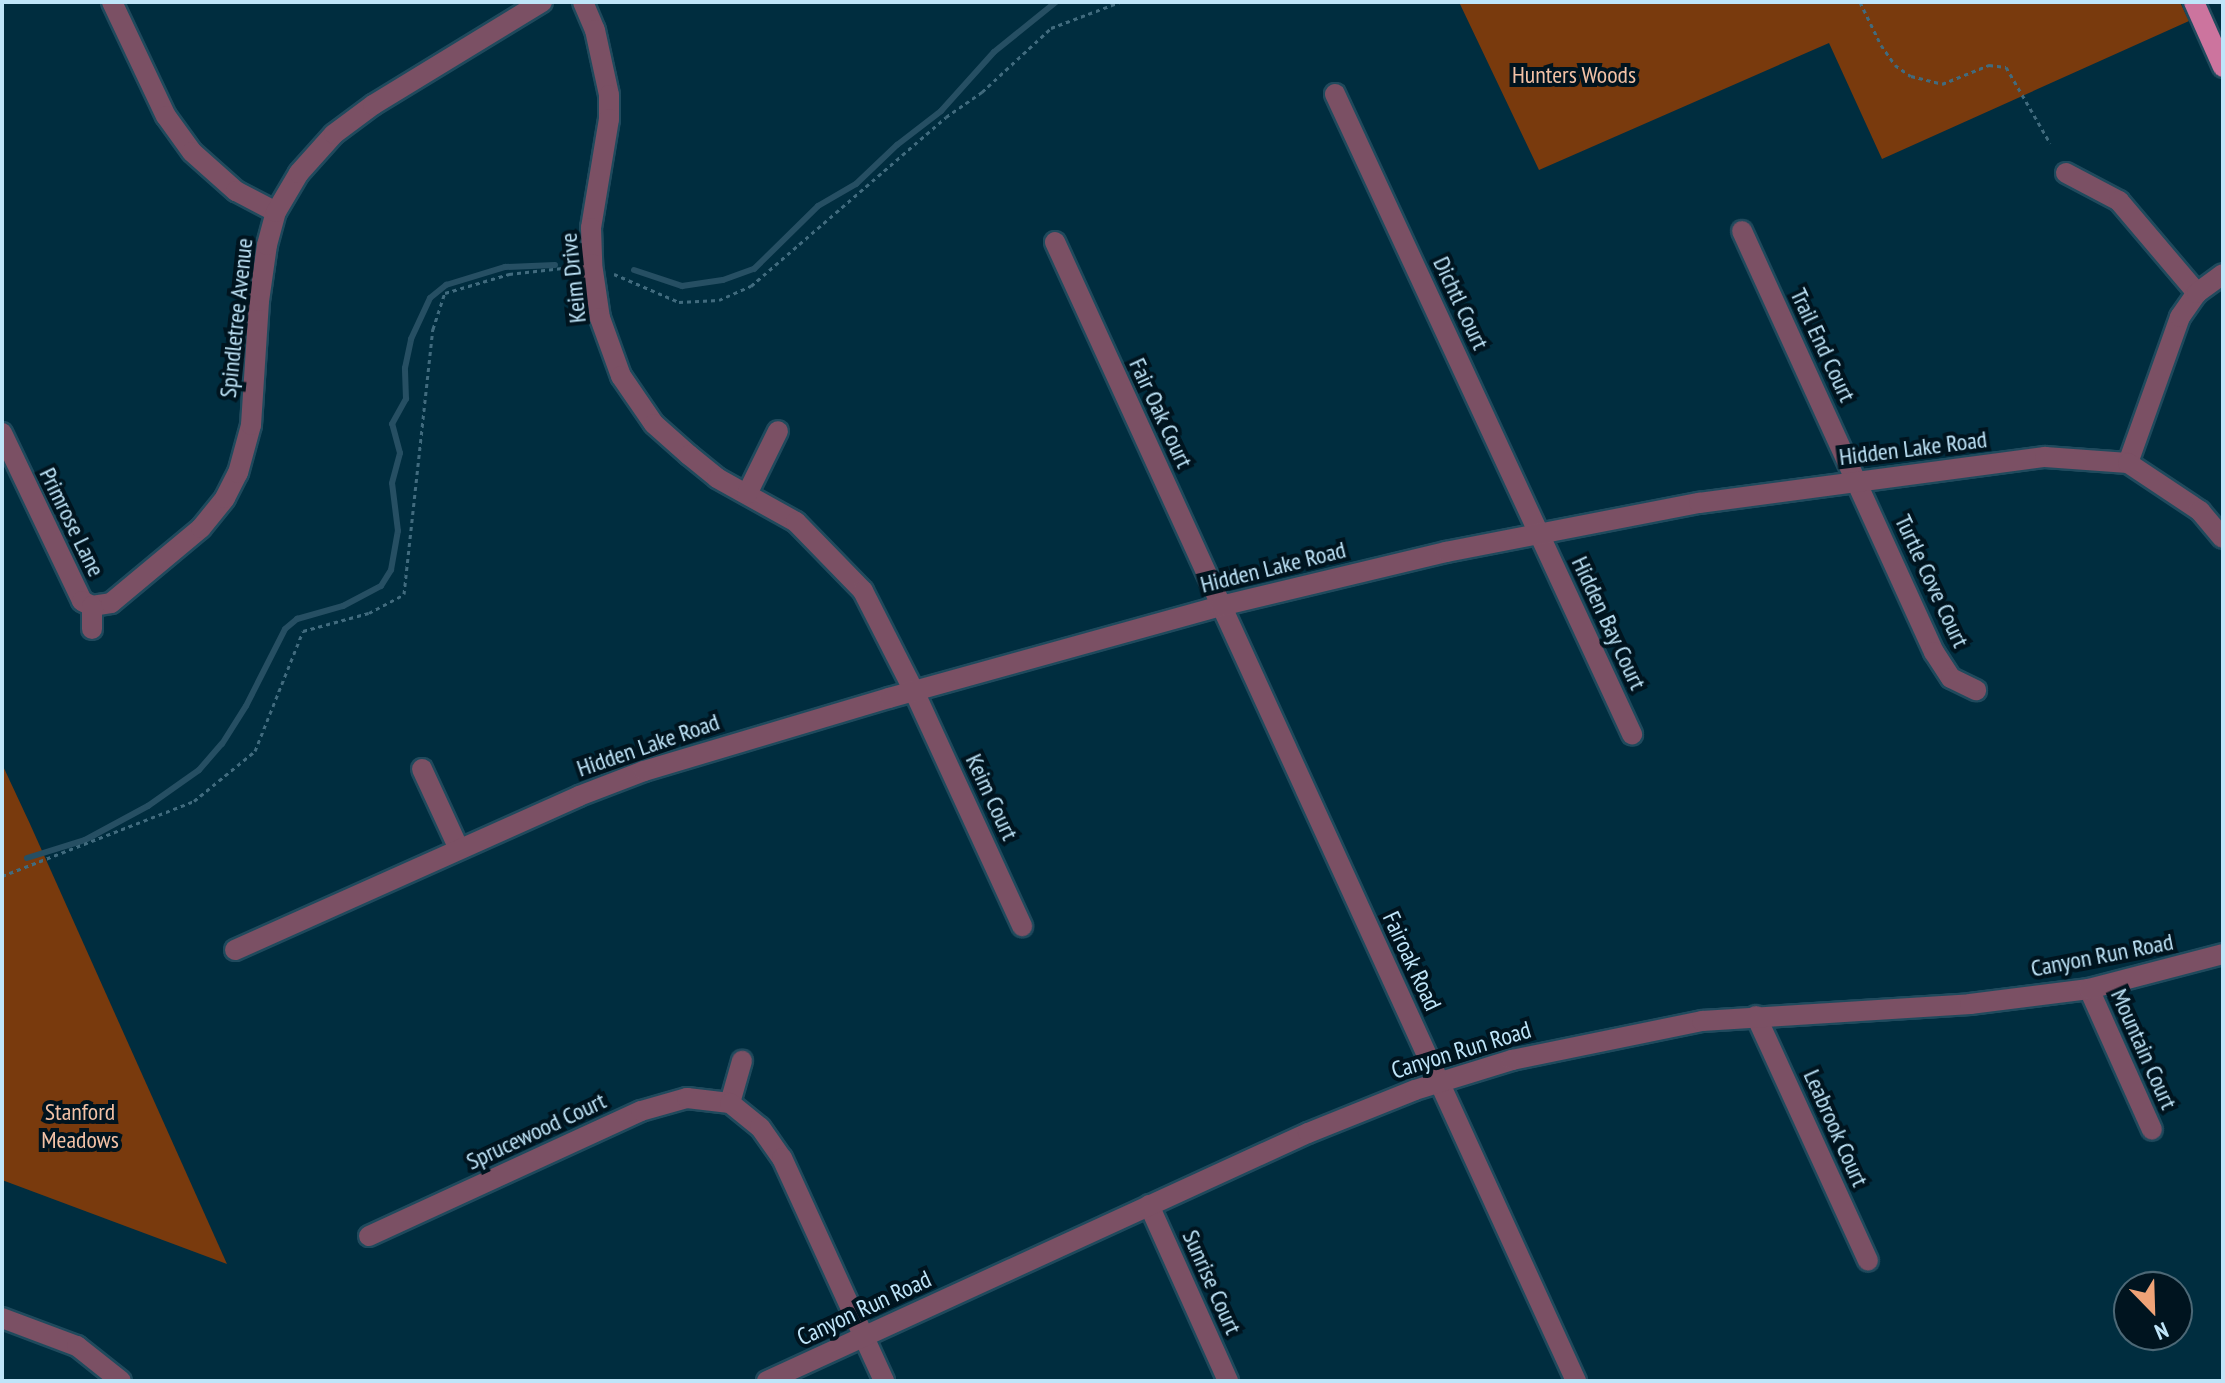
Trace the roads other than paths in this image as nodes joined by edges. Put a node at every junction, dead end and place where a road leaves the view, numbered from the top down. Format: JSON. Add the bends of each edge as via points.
{"nodes":[{"id":1,"x":112,"y":2,"type":"edge"},
{"id":2,"x":542,"y":2,"type":"edge"},
{"id":3,"x":583,"y":2,"type":"edge"},
{"id":4,"x":2194,"y":2,"type":"edge"},
{"id":5,"x":2223,"y":67,"type":"edge"},
{"id":6,"x":1335,"y":94,"type":"dead end"},
{"id":7,"x":2066,"y":173,"type":"dead end"},
{"id":8,"x":276,"y":212,"type":"junction"},
{"id":9,"x":1742,"y":231,"type":"dead end"},
{"id":10,"x":1055,"y":242,"type":"dead end"},
{"id":11,"x":2223,"y":274,"type":"edge"},
{"id":12,"x":2197,"y":293,"type":"junction"},
{"id":13,"x":778,"y":431,"type":"dead end"},
{"id":14,"x":2,"y":433,"type":"edge"},
{"id":15,"x":2128,"y":463,"type":"junction"},
{"id":16,"x":1856,"y":481,"type":"junction"},
{"id":17,"x":747,"y":494,"type":"junction"},
{"id":18,"x":1540,"y":534,"type":"junction"},
{"id":19,"x":2223,"y":538,"type":"edge"},
{"id":20,"x":92,"y":606,"type":"junction"},
{"id":21,"x":1221,"y":606,"type":"junction"},
{"id":22,"x":92,"y":629,"type":"dead end"},
{"id":23,"x":1976,"y":690,"type":"dead end"},
{"id":24,"x":914,"y":691,"type":"junction"},
{"id":25,"x":1632,"y":734,"type":"dead end"},
{"id":26,"x":422,"y":769,"type":"dead end"},
{"id":27,"x":459,"y":849,"type":"junction"},
{"id":28,"x":1022,"y":926,"type":"dead end"},
{"id":29,"x":235,"y":950,"type":"dead end"},
{"id":30,"x":2223,"y":954,"type":"edge"},
{"id":31,"x":2089,"y":989,"type":"junction"},
{"id":32,"x":1756,"y":1016,"type":"junction"},
{"id":33,"x":742,"y":1061,"type":"dead end"},
{"id":34,"x":1438,"y":1082,"type":"junction"},
{"id":35,"x":730,"y":1103,"type":"junction"},
{"id":36,"x":2152,"y":1130,"type":"dead end"},
{"id":37,"x":1149,"y":1205,"type":"junction"},
{"id":38,"x":369,"y":1236,"type":"dead end"},
{"id":39,"x":1868,"y":1261,"type":"dead end"},
{"id":40,"x":2,"y":1318,"type":"edge"},
{"id":41,"x":863,"y":1337,"type":"junction"},
{"id":42,"x":121,"y":1381,"type":"edge"},
{"id":43,"x":767,"y":1381,"type":"edge"},
{"id":44,"x":884,"y":1381,"type":"edge"},
{"id":45,"x":1228,"y":1381,"type":"edge"},
{"id":46,"x":1576,"y":1381,"type":"edge"}],
"edges":[{"from":1,"to":8,"type":"street","via":[[166,116],[192,152],[236,191]]},
{"from":2,"to":8,"type":"street","name":"Spindletree Avenue","via":[[334,134],[299,173]]},
{"from":3,"to":17,"type":"street","name":"Keim Drive","via":[[595,30],[609,95],[591,228],[600,318],[611,354],[654,424],[717,478]]},
{"from":4,"to":5,"type":"main road"},
{"from":6,"to":18,"type":"street","name":"Dichtl Court"},
{"from":7,"to":12,"type":"street","via":[[2119,201]]},
{"from":8,"to":20,"type":"street","name":"Spindletree Avenue","via":[[261,276],[251,425],[238,473],[225,498],[187,541],[111,603]]},
{"from":9,"to":16,"type":"street","name":"Trail End Court"},
{"from":10,"to":21,"type":"street","name":"Fair Oak Court"},
{"from":11,"to":12,"type":"street"},
{"from":12,"to":15,"type":"street","via":[[2180,317]]},
{"from":13,"to":17,"type":"street"},
{"from":14,"to":20,"type":"street","name":"Primrose Lane","via":[[82,601]]},
{"from":15,"to":16,"type":"street","name":"Hidden Lake Road","via":[[2045,457]]},
{"from":15,"to":19,"type":"street","via":[[2200,511]]},
{"from":16,"to":18,"type":"street","name":"Hidden Lake Road","via":[[1699,503]]},
{"from":16,"to":23,"type":"street","name":"Turtle Cove Court","via":[[1934,652],[1951,678]]},
{"from":17,"to":24,"type":"street","name":"Keim Drive","via":[[796,522],[863,591]]},
{"from":18,"to":21,"type":"street","name":"Hidden Lake Road"},
{"from":18,"to":25,"type":"street","name":"Hidden Bay Court"},
{"from":20,"to":22,"type":"street","name":"Primrose Lane"},
{"from":21,"to":24,"type":"street","name":"Hidden Lake Road"},
{"from":21,"to":34,"type":"street","name":"Fairoak Road"},
{"from":24,"to":27,"type":"street","name":"Hidden Lake Road","via":[[644,771]]},
{"from":24,"to":28,"type":"street","name":"Keim Court"},
{"from":26,"to":27,"type":"street"},
{"from":27,"to":29,"type":"street","name":"Hidden Lake Road"},
{"from":30,"to":31,"type":"street","name":"Canyon Run Road"},
{"from":31,"to":32,"type":"street","name":"Canyon Run Road","via":[[1970,1004]]},
{"from":31,"to":36,"type":"street","name":"Mountain Court"},
{"from":32,"to":34,"type":"street","name":"Canyon Run Road","via":[[1558,1048]]},
{"from":32,"to":39,"type":"street","name":"Leabrook Court"},
{"from":33,"to":35,"type":"street"},
{"from":34,"to":37,"type":"street","name":"Canyon Run Road"},
{"from":34,"to":46,"type":"street","name":"Fairoak Road"},
{"from":35,"to":38,"type":"street","name":"Sprucewood Court","via":[[687,1098],[641,1111]]},
{"from":35,"to":41,"type":"street","via":[[760,1127],[782,1158]]},
{"from":37,"to":41,"type":"street","name":"Canyon Run Road"},
{"from":37,"to":45,"type":"street","name":"Sunrise Court"},
{"from":40,"to":42,"type":"street","via":[[77,1346]]},
{"from":41,"to":43,"type":"street","name":"Canyon Run Road"},
{"from":41,"to":44,"type":"street"}]}
